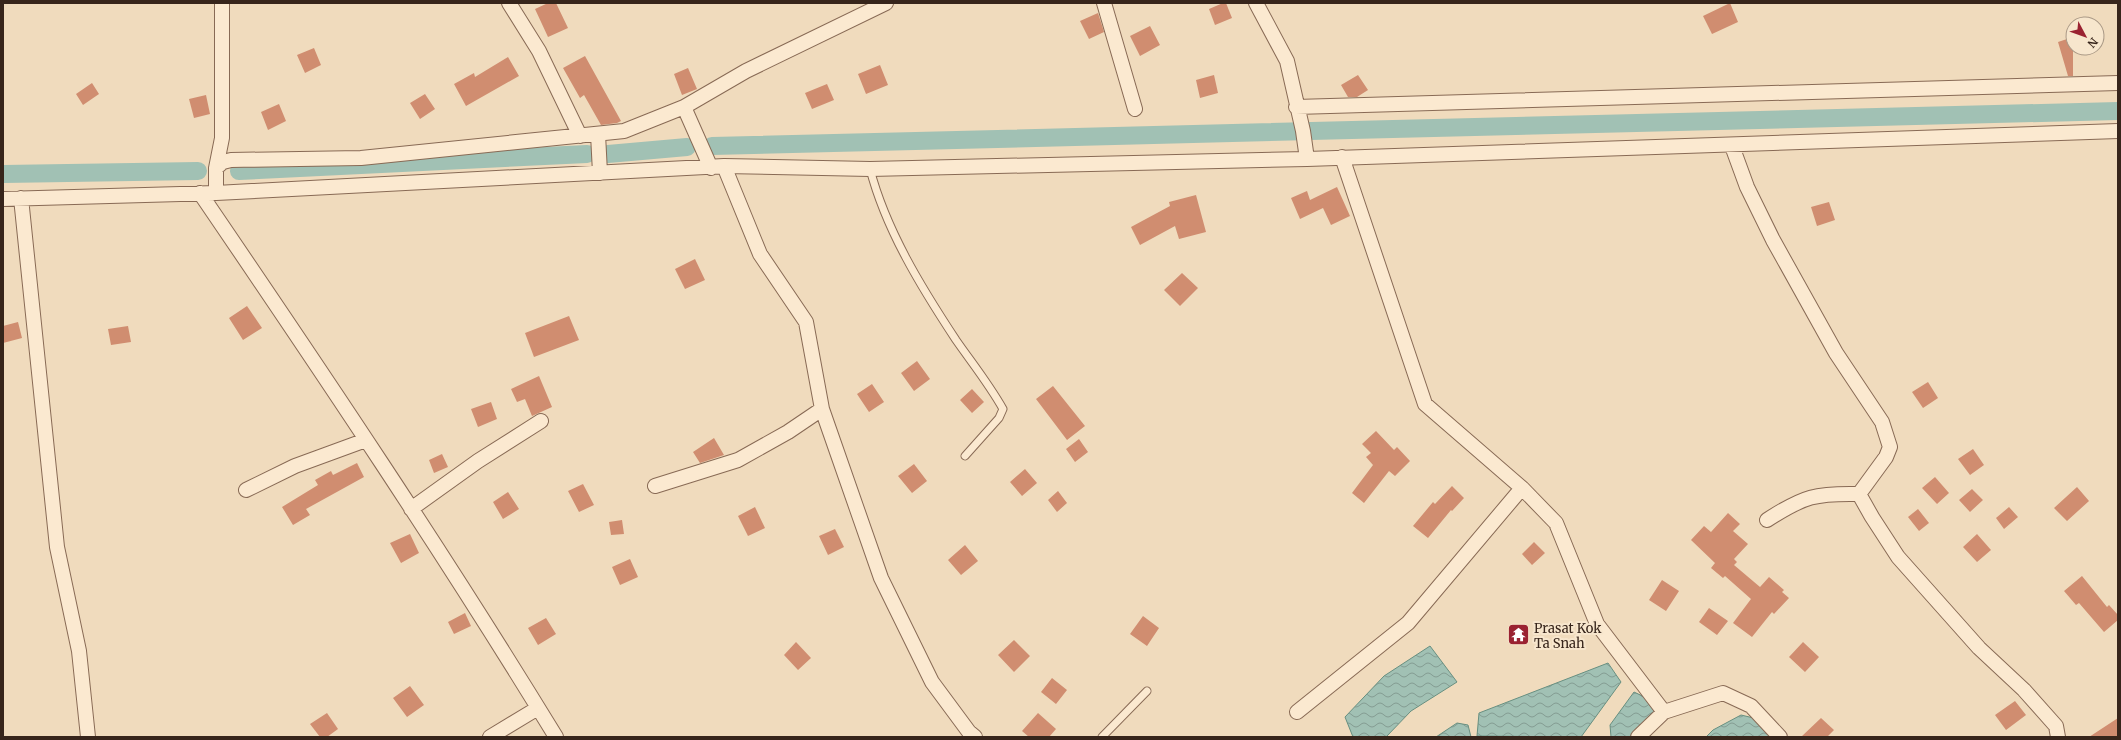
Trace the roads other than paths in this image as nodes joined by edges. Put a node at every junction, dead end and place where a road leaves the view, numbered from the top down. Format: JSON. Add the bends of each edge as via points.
{"nodes":[{"id":1,"x":222,"y":3,"type":"edge"},
{"id":2,"x":509,"y":3,"type":"edge"},
{"id":3,"x":886,"y":3,"type":"edge"},
{"id":4,"x":1104,"y":3,"type":"edge"},
{"id":5,"x":1256,"y":3,"type":"edge"},
{"id":6,"x":2118,"y":83,"type":"edge"},
{"id":7,"x":1296,"y":106,"type":"junction"},
{"id":8,"x":684,"y":107,"type":"junction"},
{"id":9,"x":1135,"y":109,"type":"dead end"},
{"id":10,"x":2118,"y":131,"type":"edge"},
{"id":11,"x":598,"y":134,"type":"junction"},
{"id":12,"x":580,"y":136,"type":"junction"},
{"id":13,"x":1732,"y":146,"type":"junction"},
{"id":14,"x":1342,"y":157,"type":"junction"},
{"id":15,"x":1307,"y":159,"type":"junction"},
{"id":16,"x":717,"y":167,"type":"junction"},
{"id":17,"x":216,"y":168,"type":"junction"},
{"id":18,"x":870,"y":168,"type":"junction"},
{"id":19,"x":600,"y":173,"type":"junction"},
{"id":20,"x":200,"y":193,"type":"junction"},
{"id":21,"x":216,"y":193,"type":"junction"},
{"id":22,"x":21,"y":198,"type":"junction"},
{"id":23,"x":3,"y":199,"type":"edge"},
{"id":24,"x":822,"y":410,"type":"junction"},
{"id":25,"x":541,"y":421,"type":"dead end"},
{"id":26,"x":366,"y":440,"type":"junction"},
{"id":27,"x":965,"y":456,"type":"dead end"},
{"id":28,"x":655,"y":486,"type":"dead end"},
{"id":29,"x":1522,"y":488,"type":"junction"},
{"id":30,"x":246,"y":490,"type":"dead end"},
{"id":31,"x":1859,"y":494,"type":"junction"},
{"id":32,"x":411,"y":509,"type":"junction"},
{"id":33,"x":1767,"y":520,"type":"dead end"},
{"id":34,"x":1147,"y":690,"type":"dead end"},
{"id":35,"x":538,"y":708,"type":"junction"},
{"id":36,"x":1297,"y":712,"type":"dead end"},
{"id":37,"x":1664,"y":712,"type":"junction"},
{"id":38,"x":88,"y":737,"type":"edge"},
{"id":39,"x":490,"y":737,"type":"edge"},
{"id":40,"x":556,"y":737,"type":"edge"},
{"id":41,"x":975,"y":737,"type":"edge"},
{"id":42,"x":1102,"y":737,"type":"edge"},
{"id":43,"x":1638,"y":737,"type":"edge"},
{"id":44,"x":1780,"y":737,"type":"edge"},
{"id":45,"x":2058,"y":737,"type":"edge"}],
"edges":[{"from":1,"to":17,"type":"street","via":[[222,138]]},
{"from":2,"to":12,"type":"street","via":[[539,51]]},
{"from":3,"to":8,"type":"street","via":[[746,71]]},
{"from":4,"to":9,"type":"street"},
{"from":5,"to":7,"type":"street","via":[[1287,61]]},
{"from":6,"to":7,"type":"street"},
{"from":7,"to":15,"type":"street"},
{"from":8,"to":11,"type":"street","via":[[624,131]]},
{"from":8,"to":16,"type":"street"},
{"from":10,"to":13,"type":"street"},
{"from":11,"to":12,"type":"street"},
{"from":11,"to":19,"type":"street"},
{"from":12,"to":17,"type":"street","via":[[361,158],[231,160]]},
{"from":13,"to":14,"type":"street"},
{"from":13,"to":31,"type":"street","via":[[1747,187],[1773,240],[1836,353],[1882,422],[1890,448],[1886,458]]},
{"from":14,"to":15,"type":"street"},
{"from":14,"to":29,"type":"street","via":[[1425,404]]},
{"from":15,"to":18,"type":"street"},
{"from":16,"to":18,"type":"street"},
{"from":16,"to":19,"type":"street"},
{"from":16,"to":24,"type":"street","via":[[760,254],[806,322]]},
{"from":17,"to":21,"type":"street"},
{"from":18,"to":27,"type":"lane","via":[[877,197],[906,258],[956,340],[1003,409],[999,418]]},
{"from":19,"to":21,"type":"street"},
{"from":20,"to":21,"type":"street"},
{"from":20,"to":22,"type":"street"},
{"from":20,"to":26,"type":"street"},
{"from":22,"to":23,"type":"street"},
{"from":22,"to":38,"type":"street","via":[[57,546],[79,651]]},
{"from":24,"to":28,"type":"street","via":[[738,460]]},
{"from":24,"to":41,"type":"street","via":[[881,578],[932,682]]},
{"from":25,"to":32,"type":"street","via":[[478,460]]},
{"from":26,"to":30,"type":"street","via":[[295,466]]},
{"from":26,"to":32,"type":"street"},
{"from":29,"to":36,"type":"street","via":[[1408,623]]},
{"from":29,"to":37,"type":"street","via":[[1556,523],[1597,624]]},
{"from":31,"to":33,"type":"street","via":[[1814,495],[1792,504]]},
{"from":31,"to":45,"type":"street","via":[[1898,557],[1979,648],[2024,690],[2056,726]]},
{"from":32,"to":35,"type":"street","via":[[489,627]]},
{"from":34,"to":42,"type":"lane"},
{"from":35,"to":39,"type":"street"},
{"from":35,"to":40,"type":"street"},
{"from":37,"to":43,"type":"street"},
{"from":37,"to":44,"type":"street","via":[[1722,693],[1751,706]]}]}
